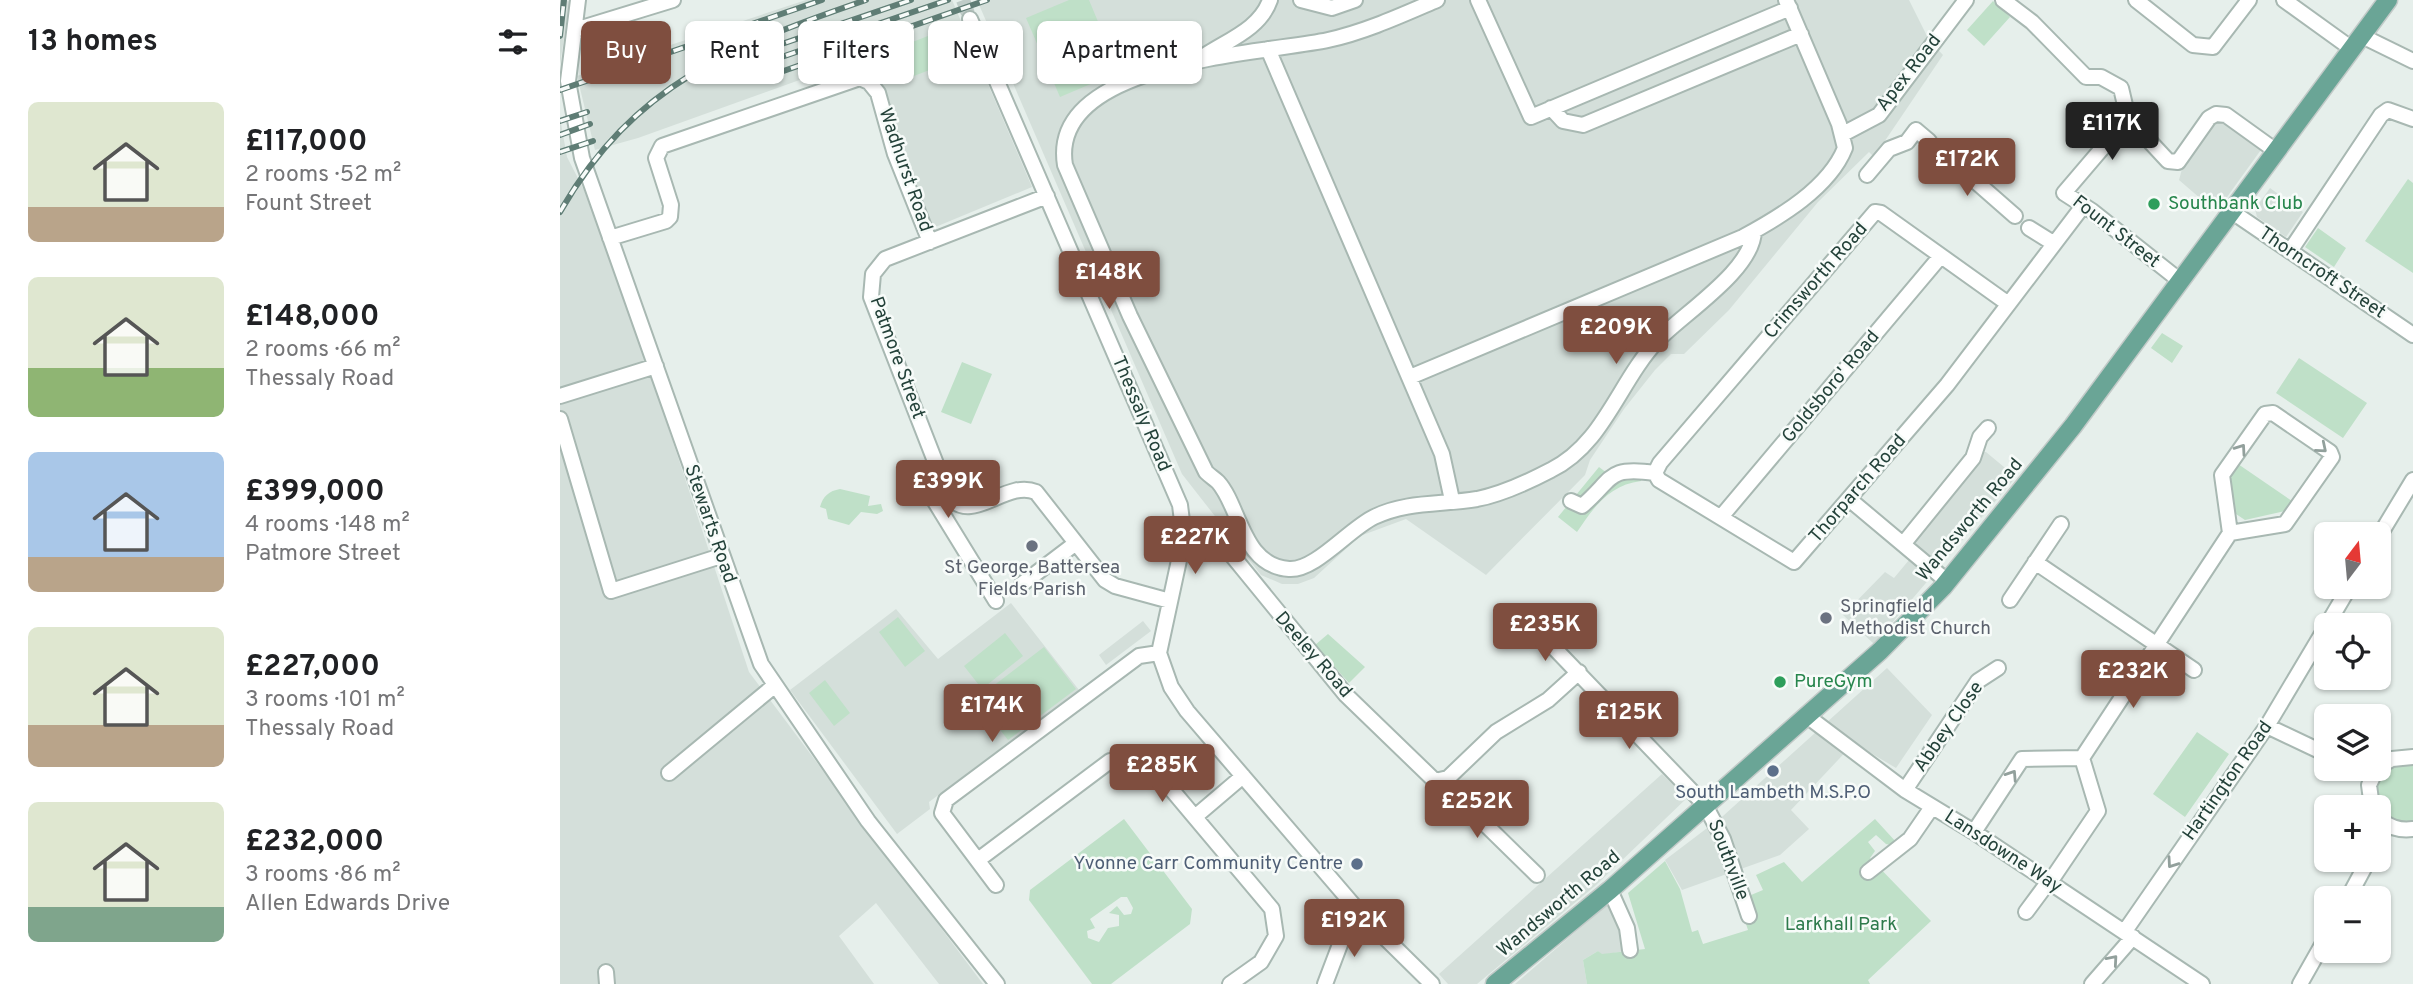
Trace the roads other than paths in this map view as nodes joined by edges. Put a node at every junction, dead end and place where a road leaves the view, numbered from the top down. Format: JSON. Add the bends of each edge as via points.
{"nodes":[{"id":1,"x":578,"y":0,"type":"edge"},
{"id":2,"x":673,"y":0,"type":"edge"},
{"id":3,"x":1270,"y":0,"type":"edge"},
{"id":4,"x":1301,"y":0,"type":"edge"},
{"id":5,"x":1355,"y":0,"type":"edge"},
{"id":6,"x":1437,"y":0,"type":"edge"},
{"id":7,"x":1478,"y":0,"type":"edge"},
{"id":8,"x":1966,"y":0,"type":"edge"},
{"id":9,"x":2003,"y":0,"type":"edge"},
{"id":10,"x":2136,"y":0,"type":"edge"},
{"id":11,"x":2249,"y":0,"type":"edge"},
{"id":12,"x":2284,"y":0,"type":"edge"},
{"id":13,"x":2388,"y":0,"type":"edge"},
{"id":14,"x":1788,"y":4,"type":"edge"},
{"id":15,"x":970,"y":19,"type":"tunnel mouth"},
{"id":16,"x":575,"y":30,"type":"junction"},
{"id":17,"x":1801,"y":34,"type":"junction"},
{"id":18,"x":2357,"y":43,"type":"junction"},
{"id":19,"x":1268,"y":49,"type":"junction"},
{"id":20,"x":1202,"y":57,"type":"edge"},
{"id":21,"x":1202,"y":58,"type":"edge"},
{"id":22,"x":2413,"y":61,"type":"edge"},
{"id":23,"x":1126,"y":84,"type":"edge"},
{"id":24,"x":1551,"y":108,"type":"junction"},
{"id":25,"x":2127,"y":118,"type":"junction"},
{"id":26,"x":2413,"y":119,"type":"edge"},
{"id":27,"x":1843,"y":134,"type":"junction"},
{"id":28,"x":1929,"y":141,"type":"dead end"},
{"id":29,"x":2276,"y":151,"type":"junction"},
{"id":30,"x":1941,"y":152,"type":"dead end"},
{"id":31,"x":1867,"y":175,"type":"dead end"},
{"id":32,"x":1047,"y":196,"type":"junction"},
{"id":33,"x":2083,"y":206,"type":"junction"},
{"id":34,"x":2231,"y":211,"type":"junction"},
{"id":35,"x":2015,"y":216,"type":"dead end"},
{"id":36,"x":2029,"y":228,"type":"dead end"},
{"id":37,"x":1754,"y":231,"type":"junction"},
{"id":38,"x":610,"y":237,"type":"junction"},
{"id":39,"x":930,"y":242,"type":"junction"},
{"id":40,"x":2053,"y":243,"type":"junction"},
{"id":41,"x":2290,"y":251,"type":"junction"},
{"id":42,"x":1940,"y":257,"type":"junction"},
{"id":43,"x":2179,"y":281,"type":"junction"},
{"id":44,"x":2007,"y":303,"type":"junction"},
{"id":45,"x":2413,"y":335,"type":"edge"},
{"id":46,"x":656,"y":366,"type":"junction"},
{"id":47,"x":1410,"y":377,"type":"junction"},
{"id":48,"x":560,"y":396,"type":"edge"},
{"id":49,"x":560,"y":419,"type":"edge"},
{"id":50,"x":1988,"y":428,"type":"dead end"},
{"id":51,"x":1655,"y":473,"type":"junction"},
{"id":52,"x":941,"y":475,"type":"junction"},
{"id":53,"x":2413,"y":480,"type":"edge"},
{"id":54,"x":1849,"y":499,"type":"junction"},
{"id":55,"x":1452,"y":500,"type":"junction"},
{"id":56,"x":1572,"y":501,"type":"dead end"},
{"id":57,"x":1721,"y":517,"type":"junction"},
{"id":58,"x":2388,"y":522,"type":"edge"},
{"id":59,"x":2061,"y":524,"type":"dead end"},
{"id":60,"x":2230,"y":533,"type":"junction"},
{"id":61,"x":1184,"y":537,"type":"junction"},
{"id":62,"x":1076,"y":543,"type":"junction"},
{"id":63,"x":1903,"y":543,"type":"junction"},
{"id":64,"x":721,"y":556,"type":"junction"},
{"id":65,"x":2035,"y":562,"type":"junction"},
{"id":66,"x":1948,"y":582,"type":"junction"},
{"id":67,"x":1022,"y":584,"type":"dead end"},
{"id":68,"x":2010,"y":600,"type":"dead end"},
{"id":69,"x":996,"y":601,"type":"dead end"},
{"id":70,"x":1170,"y":601,"type":"junction"},
{"id":71,"x":1535,"y":628,"type":"dead end"},
{"id":72,"x":2155,"y":644,"type":"junction"},
{"id":73,"x":2314,"y":646,"type":"edge"},
{"id":74,"x":1159,"y":653,"type":"junction"},
{"id":75,"x":1998,"y":668,"type":"dead end"},
{"id":76,"x":2194,"y":670,"type":"dead end"},
{"id":77,"x":1579,"y":672,"type":"junction"},
{"id":78,"x":774,"y":687,"type":"junction"},
{"id":79,"x":1807,"y":716,"type":"junction"},
{"id":80,"x":2267,"y":726,"type":"junction"},
{"id":81,"x":2314,"y":748,"type":"edge"},
{"id":82,"x":2413,"y":757,"type":"edge"},
{"id":83,"x":2082,"y":758,"type":"junction"},
{"id":84,"x":2391,"y":760,"type":"edge"},
{"id":85,"x":669,"y":773,"type":"dead end"},
{"id":86,"x":1243,"y":776,"type":"junction"},
{"id":87,"x":1441,"y":782,"type":"junction"},
{"id":88,"x":1905,"y":790,"type":"junction"},
{"id":89,"x":1705,"y":805,"type":"junction"},
{"id":90,"x":1933,"y":807,"type":"junction"},
{"id":91,"x":1196,"y":816,"type":"junction"},
{"id":92,"x":2391,"y":825,"type":"edge"},
{"id":93,"x":2413,"y":829,"type":"edge"},
{"id":94,"x":1974,"y":832,"type":"junction"},
{"id":95,"x":978,"y":860,"type":"junction"},
{"id":96,"x":1868,"y":872,"type":"dead end"},
{"id":97,"x":1537,"y":875,"type":"dead end"},
{"id":98,"x":2050,"y":881,"type":"junction"},
{"id":99,"x":996,"y":885,"type":"dead end"},
{"id":100,"x":1611,"y":890,"type":"junction"},
{"id":101,"x":2026,"y":912,"type":"dead end"},
{"id":102,"x":1362,"y":915,"type":"junction"},
{"id":103,"x":1749,"y":916,"type":"dead end"},
{"id":104,"x":2129,"y":934,"type":"junction"},
{"id":105,"x":1630,"y":950,"type":"dead end"},
{"id":106,"x":2314,"y":959,"type":"edge"},
{"id":107,"x":997,"y":984,"type":"edge"},
{"id":108,"x":1230,"y":984,"type":"edge"},
{"id":109,"x":1325,"y":984,"type":"edge"},
{"id":110,"x":1432,"y":984,"type":"edge"},
{"id":111,"x":1495,"y":984,"type":"edge"},
{"id":112,"x":2092,"y":984,"type":"edge"},
{"id":113,"x":2202,"y":984,"type":"edge"},
{"id":114,"x":2300,"y":984,"type":"edge"}],
"edges":[{"from":1,"to":16,"type":"street","name":"Stewarts Road"},
{"from":2,"to":16,"type":"street"},
{"from":3,"to":20,"type":"street","via":[[1250,29]]},
{"from":4,"to":5,"type":"street","via":[[1332,8]]},
{"from":6,"to":19,"type":"street","via":[[1354,34]]},
{"from":7,"to":24,"type":"street","via":[[1531,117]]},
{"from":8,"to":27,"type":"street","name":"Apex Road","via":[[1879,115]]},
{"from":9,"to":25,"type":"street","via":[[2032,22],[2086,77],[2101,77],[2121,88]]},
{"from":10,"to":11,"type":"street","via":[[2201,48],[2213,47]]},
{"from":12,"to":18,"type":"street"},
{"from":13,"to":18,"type":"main road","name":"Wandsworth Road"},
{"from":14,"to":17,"type":"street"},
{"from":14,"to":24,"type":"street"},
{"from":15,"to":32,"type":"street","name":"Thessaly Road"},
{"from":16,"to":38,"type":"street","name":"Stewarts Road","via":[[568,81],[582,158]]},
{"from":17,"to":24,"type":"street","via":[[1583,125],[1563,121]]},
{"from":17,"to":27,"type":"street"},
{"from":18,"to":22,"type":"street"},
{"from":18,"to":29,"type":"main road","name":"Wandsworth Road"},
{"from":19,"to":21,"type":"street"},
{"from":19,"to":47,"type":"street"},
{"from":23,"to":55,"type":"street","via":[[1076,113],[1067,134],[1065,165],[1130,316],[1206,472],[1218,482],[1252,547],[1273,565],[1298,569],[1395,507]]},
{"from":25,"to":29,"type":"street","via":[[2173,163],[2216,114],[2226,116]]},
{"from":25,"to":33,"type":"street","name":"Fount Street","via":[[2064,193]]},
{"from":26,"to":41,"type":"street","via":[[2388,110],[2381,115]]},
{"from":27,"to":37,"type":"street","via":[[1845,148],[1836,167],[1800,200]]},
{"from":28,"to":31,"type":"street","via":[[1916,130],[1907,142],[1889,149]]},
{"from":29,"to":34,"type":"main road","name":"Wandsworth Road"},
{"from":30,"to":35,"type":"street"},
{"from":32,"to":39,"type":"street"},
{"from":32,"to":61,"type":"street","name":"Thessaly Road","via":[[1154,440],[1180,505]]},
{"from":33,"to":40,"type":"street","name":"Thorparch Road"},
{"from":33,"to":43,"type":"street","name":"Fount Street"},
{"from":34,"to":41,"type":"street","name":"Thorncroft Street"},
{"from":34,"to":43,"type":"main road","name":"Wandsworth Road"},
{"from":36,"to":40,"type":"street"},
{"from":37,"to":47,"type":"street"},
{"from":37,"to":55,"type":"street","via":[[1746,255],[1650,350],[1578,452],[1506,490]]},
{"from":38,"to":39,"type":"street","name":"Wadhurst Road","via":[[670,217],[671,205],[656,158],[662,146],[860,78],[878,93],[895,154]]},
{"from":38,"to":46,"type":"street","name":"Stewarts Road"},
{"from":39,"to":52,"type":"street","name":"Patmore Street","via":[[885,259],[873,274],[871,298]]},
{"from":40,"to":44,"type":"street","name":"Thorparch Road"},
{"from":41,"to":45,"type":"street","name":"Thorncroft Street"},
{"from":42,"to":44,"type":"street","name":"Crimsworth Road"},
{"from":42,"to":51,"type":"street","name":"Crimsworth Road","via":[[1875,212]]},
{"from":42,"to":57,"type":"street","name":"Goldsboro' Road"},
{"from":43,"to":66,"type":"main road","name":"Wandsworth Road","via":[[2023,491]]},
{"from":44,"to":54,"type":"street","name":"Thorparch Road","via":[[1947,385]]},
{"from":46,"to":48,"type":"street"},
{"from":46,"to":64,"type":"street","name":"Stewarts Road"},
{"from":47,"to":55,"type":"street","via":[[1445,463]]},
{"from":49,"to":64,"type":"street","via":[[611,592]]},
{"from":50,"to":63,"type":"street","via":[[1973,458]]},
{"from":51,"to":56,"type":"street","via":[[1624,470],[1603,483],[1583,506]]},
{"from":51,"to":57,"type":"street","name":"Thorparch Road"},
{"from":52,"to":62,"type":"street","name":"Patmore Street","via":[[949,496],[965,507],[1016,489],[1036,492]]},
{"from":52,"to":69,"type":"street","via":[[926,487]]},
{"from":53,"to":58,"type":"street"},
{"from":54,"to":57,"type":"street","name":"Thorparch Road","via":[[1794,562]]},
{"from":54,"to":63,"type":"street"},
{"from":59,"to":65,"type":"street"},
{"from":60,"to":60,"type":"street","one_way":true,"via":[[2222,475],[2265,414],[2273,414],[2330,452],[2332,457],[2285,524]]},
{"from":60,"to":72,"type":"street"},
{"from":61,"to":70,"type":"street","name":"Thessaly Road"},
{"from":61,"to":87,"type":"street","name":"Deeley Road","via":[[1226,548],[1346,695],[1429,778]]},
{"from":62,"to":67,"type":"street"},
{"from":62,"to":70,"type":"street","name":"Patmore Street","via":[[1105,580]]},
{"from":63,"to":66,"type":"street"},
{"from":64,"to":78,"type":"street","name":"Stewarts Road"},
{"from":65,"to":68,"type":"street"},
{"from":65,"to":72,"type":"street"},
{"from":66,"to":79,"type":"main road","name":"Wandsworth Road"},
{"from":70,"to":74,"type":"street","name":"Thessaly Road"},
{"from":71,"to":77,"type":"street","name":"Southville"},
{"from":72,"to":76,"type":"street"},
{"from":72,"to":83,"type":"street"},
{"from":73,"to":80,"type":"street","name":"Hartington Road"},
{"from":74,"to":86,"type":"street","via":[[1175,695]]},
{"from":74,"to":95,"type":"street","via":[[1139,656],[946,800],[942,813]]},
{"from":75,"to":88,"type":"street","name":"Abbey Close","via":[[1979,681]]},
{"from":77,"to":87,"type":"street","via":[[1548,700],[1496,732]]},
{"from":77,"to":89,"type":"street","name":"Southville"},
{"from":78,"to":85,"type":"street"},
{"from":78,"to":107,"type":"street","name":"Stewarts Road","via":[[868,821]]},
{"from":79,"to":88,"type":"street","name":"Lansdowne Way"},
{"from":79,"to":89,"type":"main road","name":"Wandsworth Road"},
{"from":80,"to":81,"type":"street"},
{"from":80,"to":104,"type":"street","name":"Hartington Road","one_way":true},
{"from":82,"to":84,"type":"street"},
{"from":94,"to":83,"type":"street","one_way":true,"via":[[2022,760]]},
{"from":83,"to":98,"type":"street","via":[[2098,811]]},
{"from":86,"to":91,"type":"street"},
{"from":86,"to":102,"type":"street"},
{"from":87,"to":97,"type":"street","name":"Deeley Road"},
{"from":88,"to":90,"type":"street","name":"Lansdowne Way"},
{"from":89,"to":100,"type":"main road","name":"Wandsworth Road"},
{"from":89,"to":103,"type":"street","name":"Southville","via":[[1715,820]]},
{"from":90,"to":94,"type":"street","name":"Lansdowne Way"},
{"from":90,"to":96,"type":"street","via":[[1910,839]]},
{"from":91,"to":95,"type":"street","via":[[1147,764],[1110,761]]},
{"from":91,"to":108,"type":"street","via":[[1272,909],[1276,936],[1261,962]]},
{"from":92,"to":93,"type":"street"},
{"from":94,"to":98,"type":"street","name":"Lansdowne Way"},
{"from":95,"to":99,"type":"street"},
{"from":98,"to":101,"type":"street"},
{"from":98,"to":104,"type":"street","name":"Lansdowne Way"},
{"from":100,"to":105,"type":"street","via":[[1627,928]]},
{"from":100,"to":111,"type":"main road","name":"Wandsworth Road"},
{"from":102,"to":109,"type":"street","via":[[1347,926]]},
{"from":102,"to":110,"type":"street"},
{"from":112,"to":104,"type":"street","name":"Hartington Road","one_way":true},
{"from":104,"to":113,"type":"street","name":"Lansdowne Way"},
{"from":106,"to":114,"type":"street"}]}
